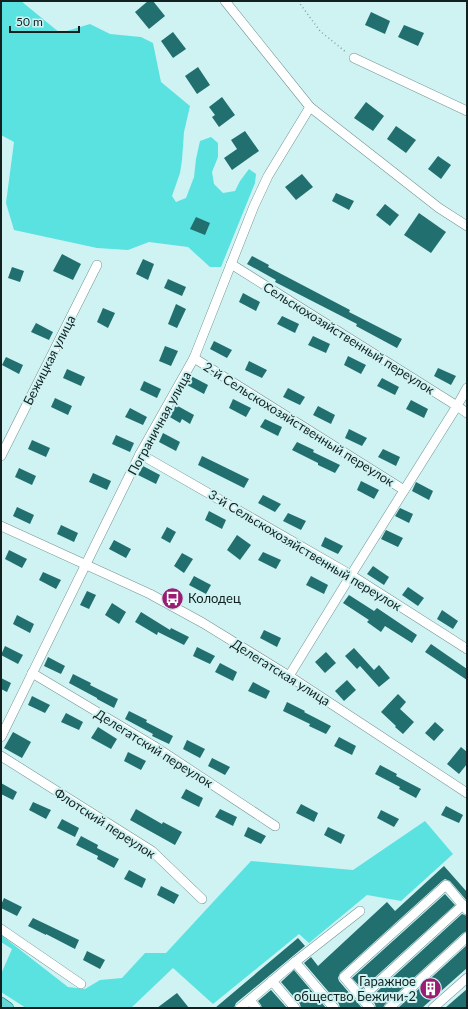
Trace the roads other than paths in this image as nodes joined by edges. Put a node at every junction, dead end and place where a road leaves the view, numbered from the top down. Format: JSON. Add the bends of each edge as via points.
{"nodes":[{"id":1,"x":225,"y":1,"type":"edge"},
{"id":2,"x":354,"y":58,"type":"road end"},
{"id":3,"x":310,"y":107,"type":"junction"},
{"id":4,"x":467,"y":111,"type":"edge"},
{"id":5,"x":467,"y":226,"type":"edge"},
{"id":6,"x":232,"y":264,"type":"junction"},
{"id":7,"x":97,"y":265,"type":"dead end"},
{"id":8,"x":194,"y":358,"type":"junction"},
{"id":9,"x":467,"y":388,"type":"edge"},
{"id":10,"x":457,"y":406,"type":"junction"},
{"id":11,"x":467,"y":413,"type":"edge"},
{"id":12,"x":140,"y":454,"type":"junction"},
{"id":13,"x":1,"y":456,"type":"edge"},
{"id":14,"x":404,"y":490,"type":"junction"},
{"id":15,"x":1,"y":526,"type":"edge"},
{"id":16,"x":86,"y":565,"type":"junction"},
{"id":17,"x":351,"y":575,"type":"junction"},
{"id":18,"x":467,"y":649,"type":"edge"},
{"id":19,"x":32,"y":673,"type":"junction"},
{"id":20,"x":289,"y":676,"type":"junction"},
{"id":21,"x":1,"y":737,"type":"edge"},
{"id":22,"x":1,"y":756,"type":"edge"},
{"id":23,"x":467,"y":793,"type":"edge"},
{"id":24,"x":275,"y":826,"type":"dead end"},
{"id":25,"x":202,"y":899,"type":"dead end"},
{"id":26,"x":465,"y":907,"type":"edge"},
{"id":27,"x":360,"y":911,"type":"dead end"},
{"id":28,"x":1,"y":929,"type":"edge"},
{"id":29,"x":467,"y":937,"type":"edge"},
{"id":30,"x":295,"y":962,"type":"junction"},
{"id":31,"x":467,"y":978,"type":"edge"},
{"id":32,"x":272,"y":981,"type":"junction"},
{"id":33,"x":80,"y":984,"type":"dead end"},
{"id":34,"x":361,"y":998,"type":"junction"},
{"id":35,"x":250,"y":1000,"type":"junction"},
{"id":36,"x":1,"y":1004,"type":"edge"},
{"id":37,"x":8,"y":1008,"type":"edge"},
{"id":38,"x":240,"y":1008,"type":"edge"},
{"id":39,"x":256,"y":1008,"type":"edge"},
{"id":40,"x":295,"y":1008,"type":"edge"},
{"id":41,"x":334,"y":1008,"type":"edge"},
{"id":42,"x":370,"y":1008,"type":"edge"},
{"id":43,"x":389,"y":1008,"type":"edge"},
{"id":44,"x":433,"y":1008,"type":"edge"}],
"edges":[{"from":1,"to":3,"type":"street"},
{"from":2,"to":4,"type":"street"},
{"from":3,"to":5,"type":"street","via":[[439,208]]},
{"from":3,"to":6,"type":"street","name":"Пограничная улица","via":[[268,176]]},
{"from":6,"to":8,"type":"street","name":"Пограничная улица"},
{"from":6,"to":10,"type":"street","name":"Сельскохозяйственный переулок"},
{"from":7,"to":13,"type":"street","name":"Бежицкая улица"},
{"from":8,"to":12,"type":"street","name":"Пограничная улица"},
{"from":8,"to":14,"type":"street","name":"2-й Сельскохозяйственный переулок"},
{"from":9,"to":10,"type":"street"},
{"from":10,"to":11,"type":"street","name":"Сельскохозяйственный переулок"},
{"from":10,"to":14,"type":"street"},
{"from":12,"to":16,"type":"street","name":"Пограничная улица"},
{"from":12,"to":17,"type":"street","name":"3-й Сельскохозяйственный переулок"},
{"from":14,"to":17,"type":"street"},
{"from":15,"to":16,"type":"street"},
{"from":16,"to":19,"type":"street","name":"Пограничная улица"},
{"from":16,"to":20,"type":"street","name":"Делегатская улица","via":[[150,594]]},
{"from":17,"to":18,"type":"street","name":"3-й Сельскохозяйственный переулок"},
{"from":17,"to":20,"type":"street"},
{"from":19,"to":21,"type":"street","name":"Пограничная улица"},
{"from":19,"to":24,"type":"street","name":"Делегатский переулок","via":[[154,746]]},
{"from":20,"to":23,"type":"street","name":"Делегатская улица"},
{"from":22,"to":25,"type":"street","name":"Флотский переулок","via":[[152,851]]},
{"from":26,"to":34,"type":"street"},
{"from":26,"to":34,"type":"street","via":[[446,885],[344,978]]},
{"from":27,"to":30,"type":"street"},
{"from":28,"to":33,"type":"street"},
{"from":29,"to":43,"type":"street"},
{"from":30,"to":32,"type":"street"},
{"from":30,"to":41,"type":"street"},
{"from":31,"to":44,"type":"street"},
{"from":32,"to":35,"type":"street"},
{"from":32,"to":40,"type":"street"},
{"from":34,"to":42,"type":"street"},
{"from":35,"to":38,"type":"street"},
{"from":35,"to":39,"type":"street"},
{"from":36,"to":37,"type":"main road"}]}
